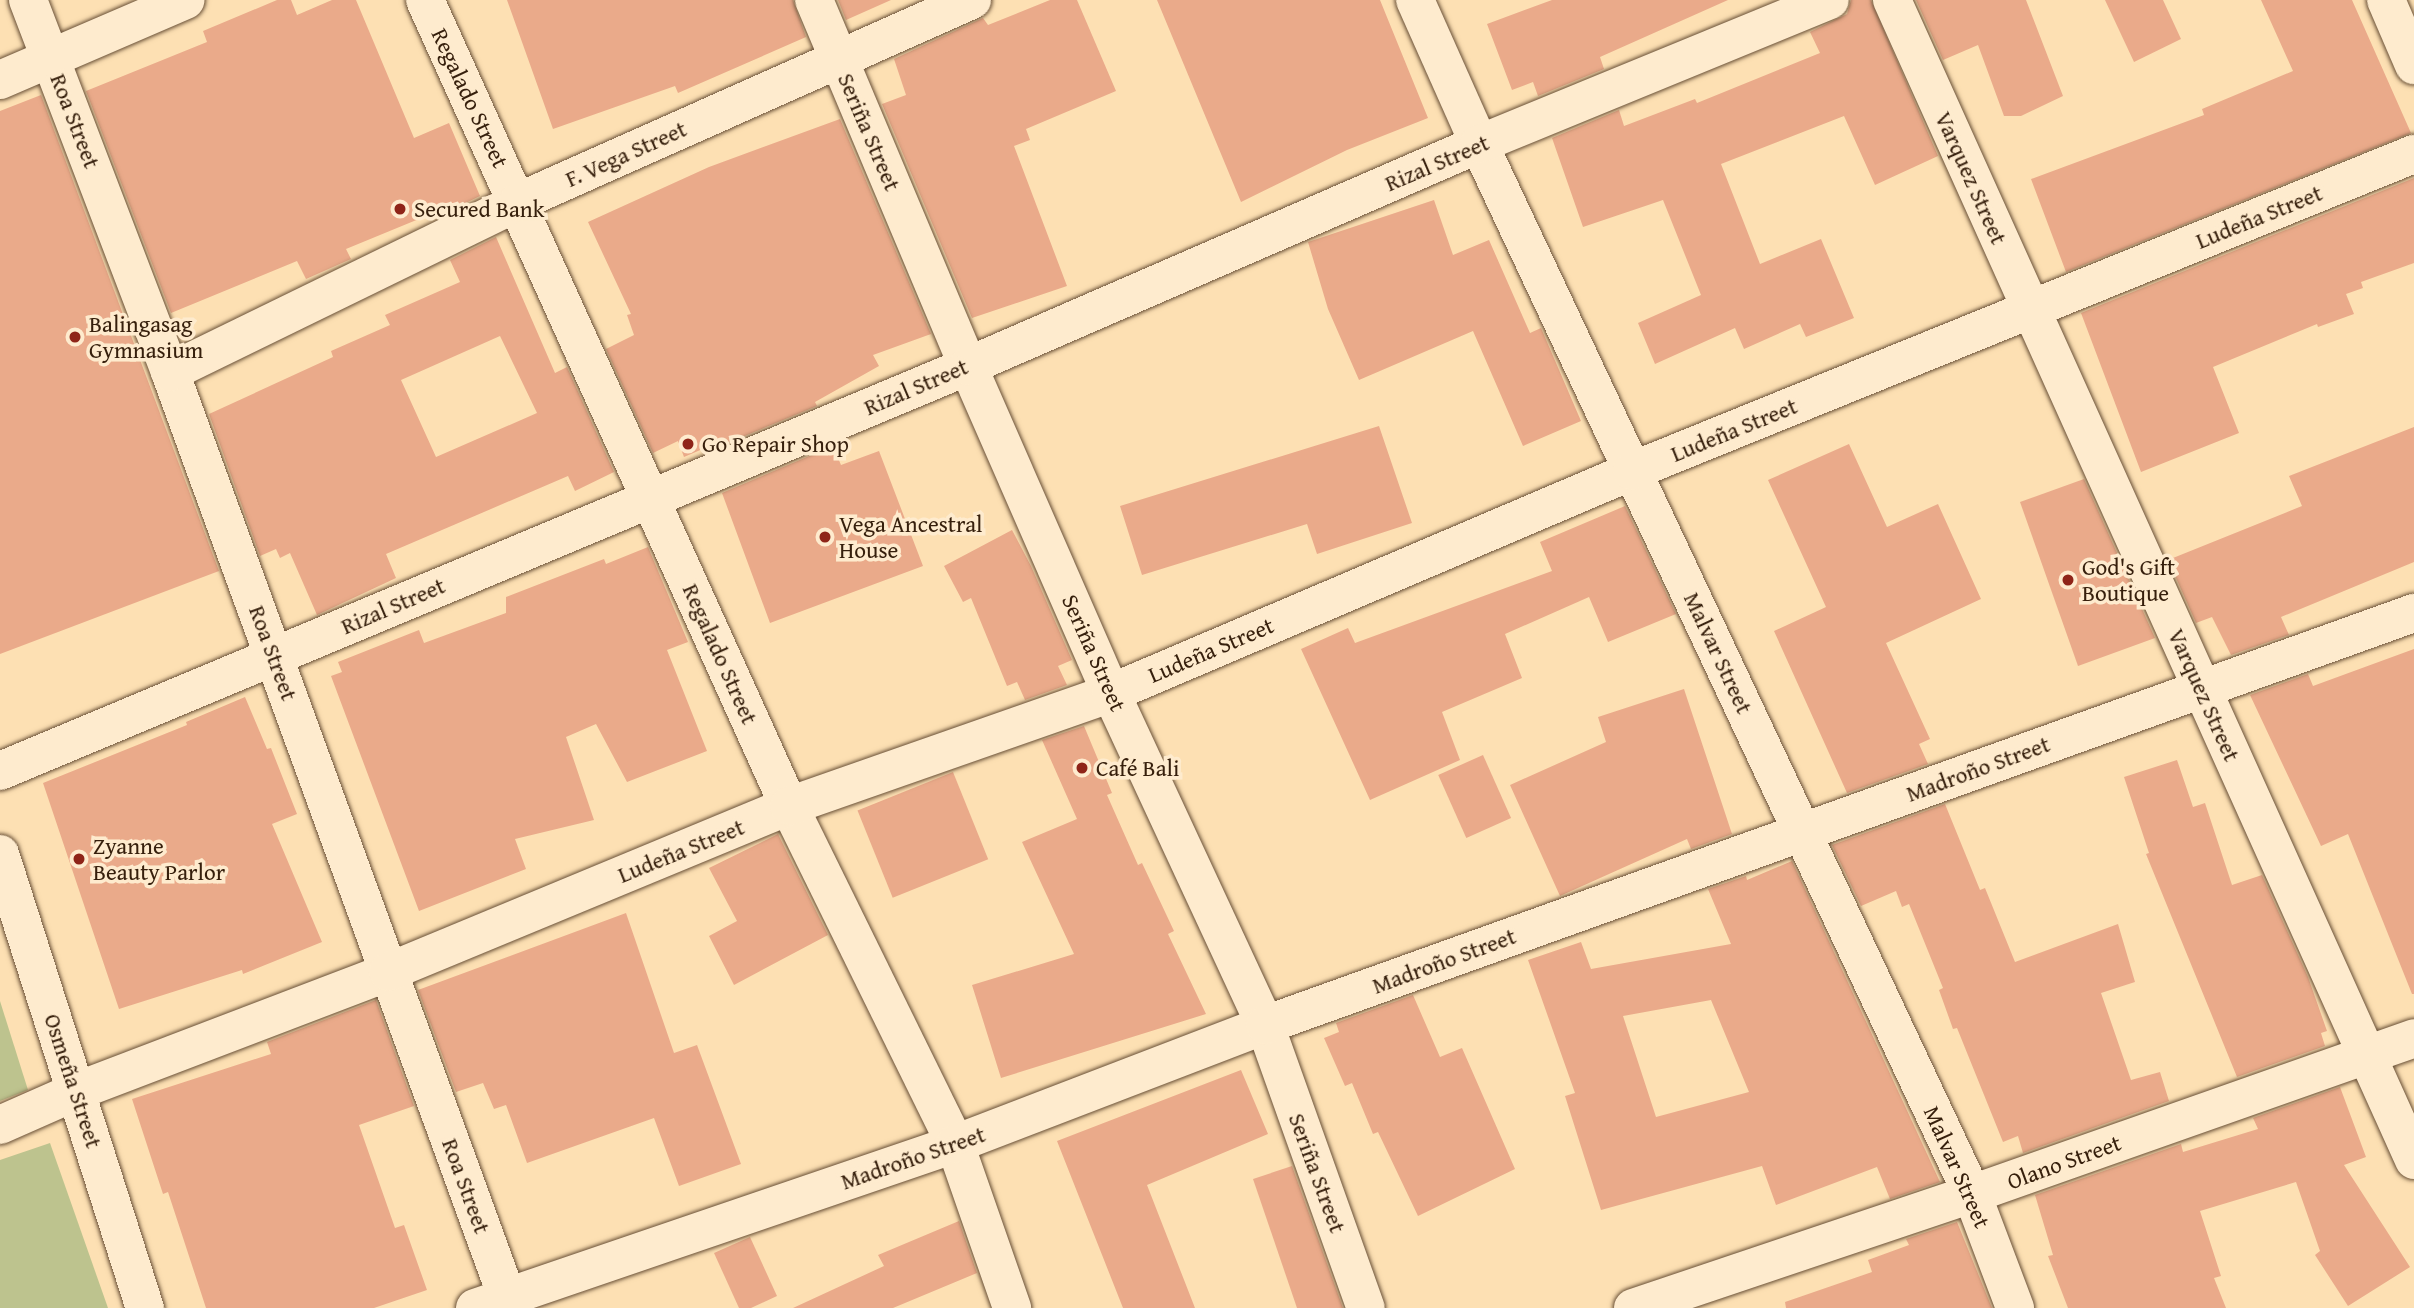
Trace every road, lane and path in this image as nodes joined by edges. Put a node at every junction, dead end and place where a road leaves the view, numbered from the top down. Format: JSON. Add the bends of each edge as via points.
{"nodes":[{"id":1,"x":28,"y":0,"type":"edge"},
{"id":2,"x":186,"y":0,"type":"edge"},
{"id":3,"x":425,"y":0,"type":"edge"},
{"id":4,"x":814,"y":0,"type":"edge"},
{"id":5,"x":972,"y":0,"type":"edge"},
{"id":6,"x":1415,"y":0,"type":"edge"},
{"id":7,"x":1830,"y":0,"type":"edge"},
{"id":8,"x":1892,"y":0,"type":"edge"},
{"id":9,"x":2386,"y":0,"type":"edge"},
{"id":10,"x":51,"y":57,"type":"junction"},
{"id":11,"x":838,"y":59,"type":"junction"},
{"id":12,"x":2414,"y":65,"type":"edge"},
{"id":13,"x":0,"y":80,"type":"edge"},
{"id":14,"x":1479,"y":144,"type":"junction"},
{"id":15,"x":2414,"y":154,"type":"edge"},
{"id":16,"x":518,"y":202,"type":"junction"},
{"id":17,"x":2030,"y":310,"type":"junction"},
{"id":18,"x":968,"y":366,"type":"junction"},
{"id":19,"x":170,"y":372,"type":"junction"},
{"id":20,"x":1632,"y":471,"type":"junction"},
{"id":21,"x":650,"y":498,"type":"junction"},
{"id":22,"x":2414,"y":613,"type":"edge"},
{"id":23,"x":275,"y":656,"type":"junction"},
{"id":24,"x":2202,"y":689,"type":"junction"},
{"id":25,"x":1111,"y":693,"type":"junction"},
{"id":26,"x":0,"y":771,"type":"edge"},
{"id":27,"x":789,"y":806,"type":"junction"},
{"id":28,"x":1803,"y":832,"type":"junction"},
{"id":29,"x":0,"y":854,"type":"edge"},
{"id":30,"x":388,"y":972,"type":"junction"},
{"id":31,"x":1265,"y":1025,"type":"junction"},
{"id":32,"x":2414,"y":1038,"type":"edge"},
{"id":33,"x":2368,"y":1054,"type":"junction"},
{"id":34,"x":77,"y":1091,"type":"junction"},
{"id":35,"x":0,"y":1125,"type":"edge"},
{"id":36,"x":955,"y":1144,"type":"junction"},
{"id":37,"x":2414,"y":1160,"type":"edge"},
{"id":38,"x":1972,"y":1195,"type":"junction"},
{"id":39,"x":498,"y":1304,"type":"edge"},
{"id":40,"x":145,"y":1308,"type":"edge"},
{"id":41,"x":1012,"y":1308,"type":"edge"},
{"id":42,"x":1366,"y":1308,"type":"edge"},
{"id":43,"x":1633,"y":1308,"type":"edge"},
{"id":44,"x":2015,"y":1308,"type":"edge"}],
"edges":[{"from":1,"to":10,"type":"street","name":"Roa Street"},
{"from":2,"to":10,"type":"street"},
{"from":3,"to":16,"type":"street","name":"Regalado Street"},
{"from":4,"to":11,"type":"street","name":"Seriña Street"},
{"from":5,"to":11,"type":"street","name":"F. Vega Street"},
{"from":6,"to":14,"type":"street","name":"Malvar Street"},
{"from":7,"to":14,"type":"street","name":"Rizal Street"},
{"from":8,"to":17,"type":"street","name":"Varquez Street"},
{"from":9,"to":12,"type":"street"},
{"from":10,"to":13,"type":"street"},
{"from":10,"to":19,"type":"street","name":"Roa Street"},
{"from":11,"to":16,"type":"street","name":"F. Vega Street"},
{"from":11,"to":18,"type":"street","name":"Seriña Street"},
{"from":14,"to":18,"type":"street","name":"Rizal Street"},
{"from":14,"to":20,"type":"street","name":"Malvar Street"},
{"from":15,"to":17,"type":"street","name":"Ludeña Street"},
{"from":16,"to":19,"type":"street","name":"F. Vega Street"},
{"from":16,"to":21,"type":"street","name":"Regalado Street"},
{"from":17,"to":20,"type":"street","name":"Ludeña Street"},
{"from":17,"to":24,"type":"street","name":"Varquez Street"},
{"from":18,"to":21,"type":"street","name":"Rizal Street"},
{"from":18,"to":25,"type":"street","name":"Seriña Street"},
{"from":19,"to":23,"type":"street","name":"Roa Street"},
{"from":20,"to":25,"type":"street","name":"Ludeña Street"},
{"from":20,"to":28,"type":"street","name":"Malvar Street"},
{"from":21,"to":23,"type":"street","name":"Rizal Street"},
{"from":21,"to":27,"type":"street","name":"Regalado Street"},
{"from":22,"to":24,"type":"street","name":"Madroño Street"},
{"from":23,"to":26,"type":"street","name":"Rizal Street"},
{"from":23,"to":30,"type":"street","name":"Roa Street"},
{"from":24,"to":28,"type":"street","name":"Madroño Street"},
{"from":24,"to":33,"type":"street","name":"Varquez Street"},
{"from":25,"to":27,"type":"street","name":"Ludeña Street"},
{"from":25,"to":31,"type":"street","name":"Seriña Street"},
{"from":27,"to":30,"type":"street","name":"Ludeña Street"},
{"from":27,"to":36,"type":"street","name":"Regalado Street"},
{"from":28,"to":31,"type":"street","name":"Madroño Street"},
{"from":28,"to":38,"type":"street","name":"Malvar Street"},
{"from":29,"to":34,"type":"street","name":"Osmeña Street"},
{"from":30,"to":34,"type":"street","name":"Ludeña Street"},
{"from":30,"to":39,"type":"street","name":"Roa Street"},
{"from":31,"to":36,"type":"street","name":"Madroño Street"},
{"from":31,"to":42,"type":"street","name":"Seriña Street"},
{"from":32,"to":33,"type":"street","name":"Olano Street"},
{"from":33,"to":37,"type":"street","name":"Varquez Street"},
{"from":33,"to":38,"type":"street","name":"Olano Street"},
{"from":34,"to":35,"type":"street","name":"Ludeña Street"},
{"from":34,"to":40,"type":"street","name":"Osmeña Street"},
{"from":36,"to":39,"type":"street","name":"Madroño Street"},
{"from":36,"to":41,"type":"street","name":"Regalado Street"},
{"from":38,"to":43,"type":"street","name":"Olano Street"},
{"from":38,"to":44,"type":"street","name":"Malvar Street"}]}
